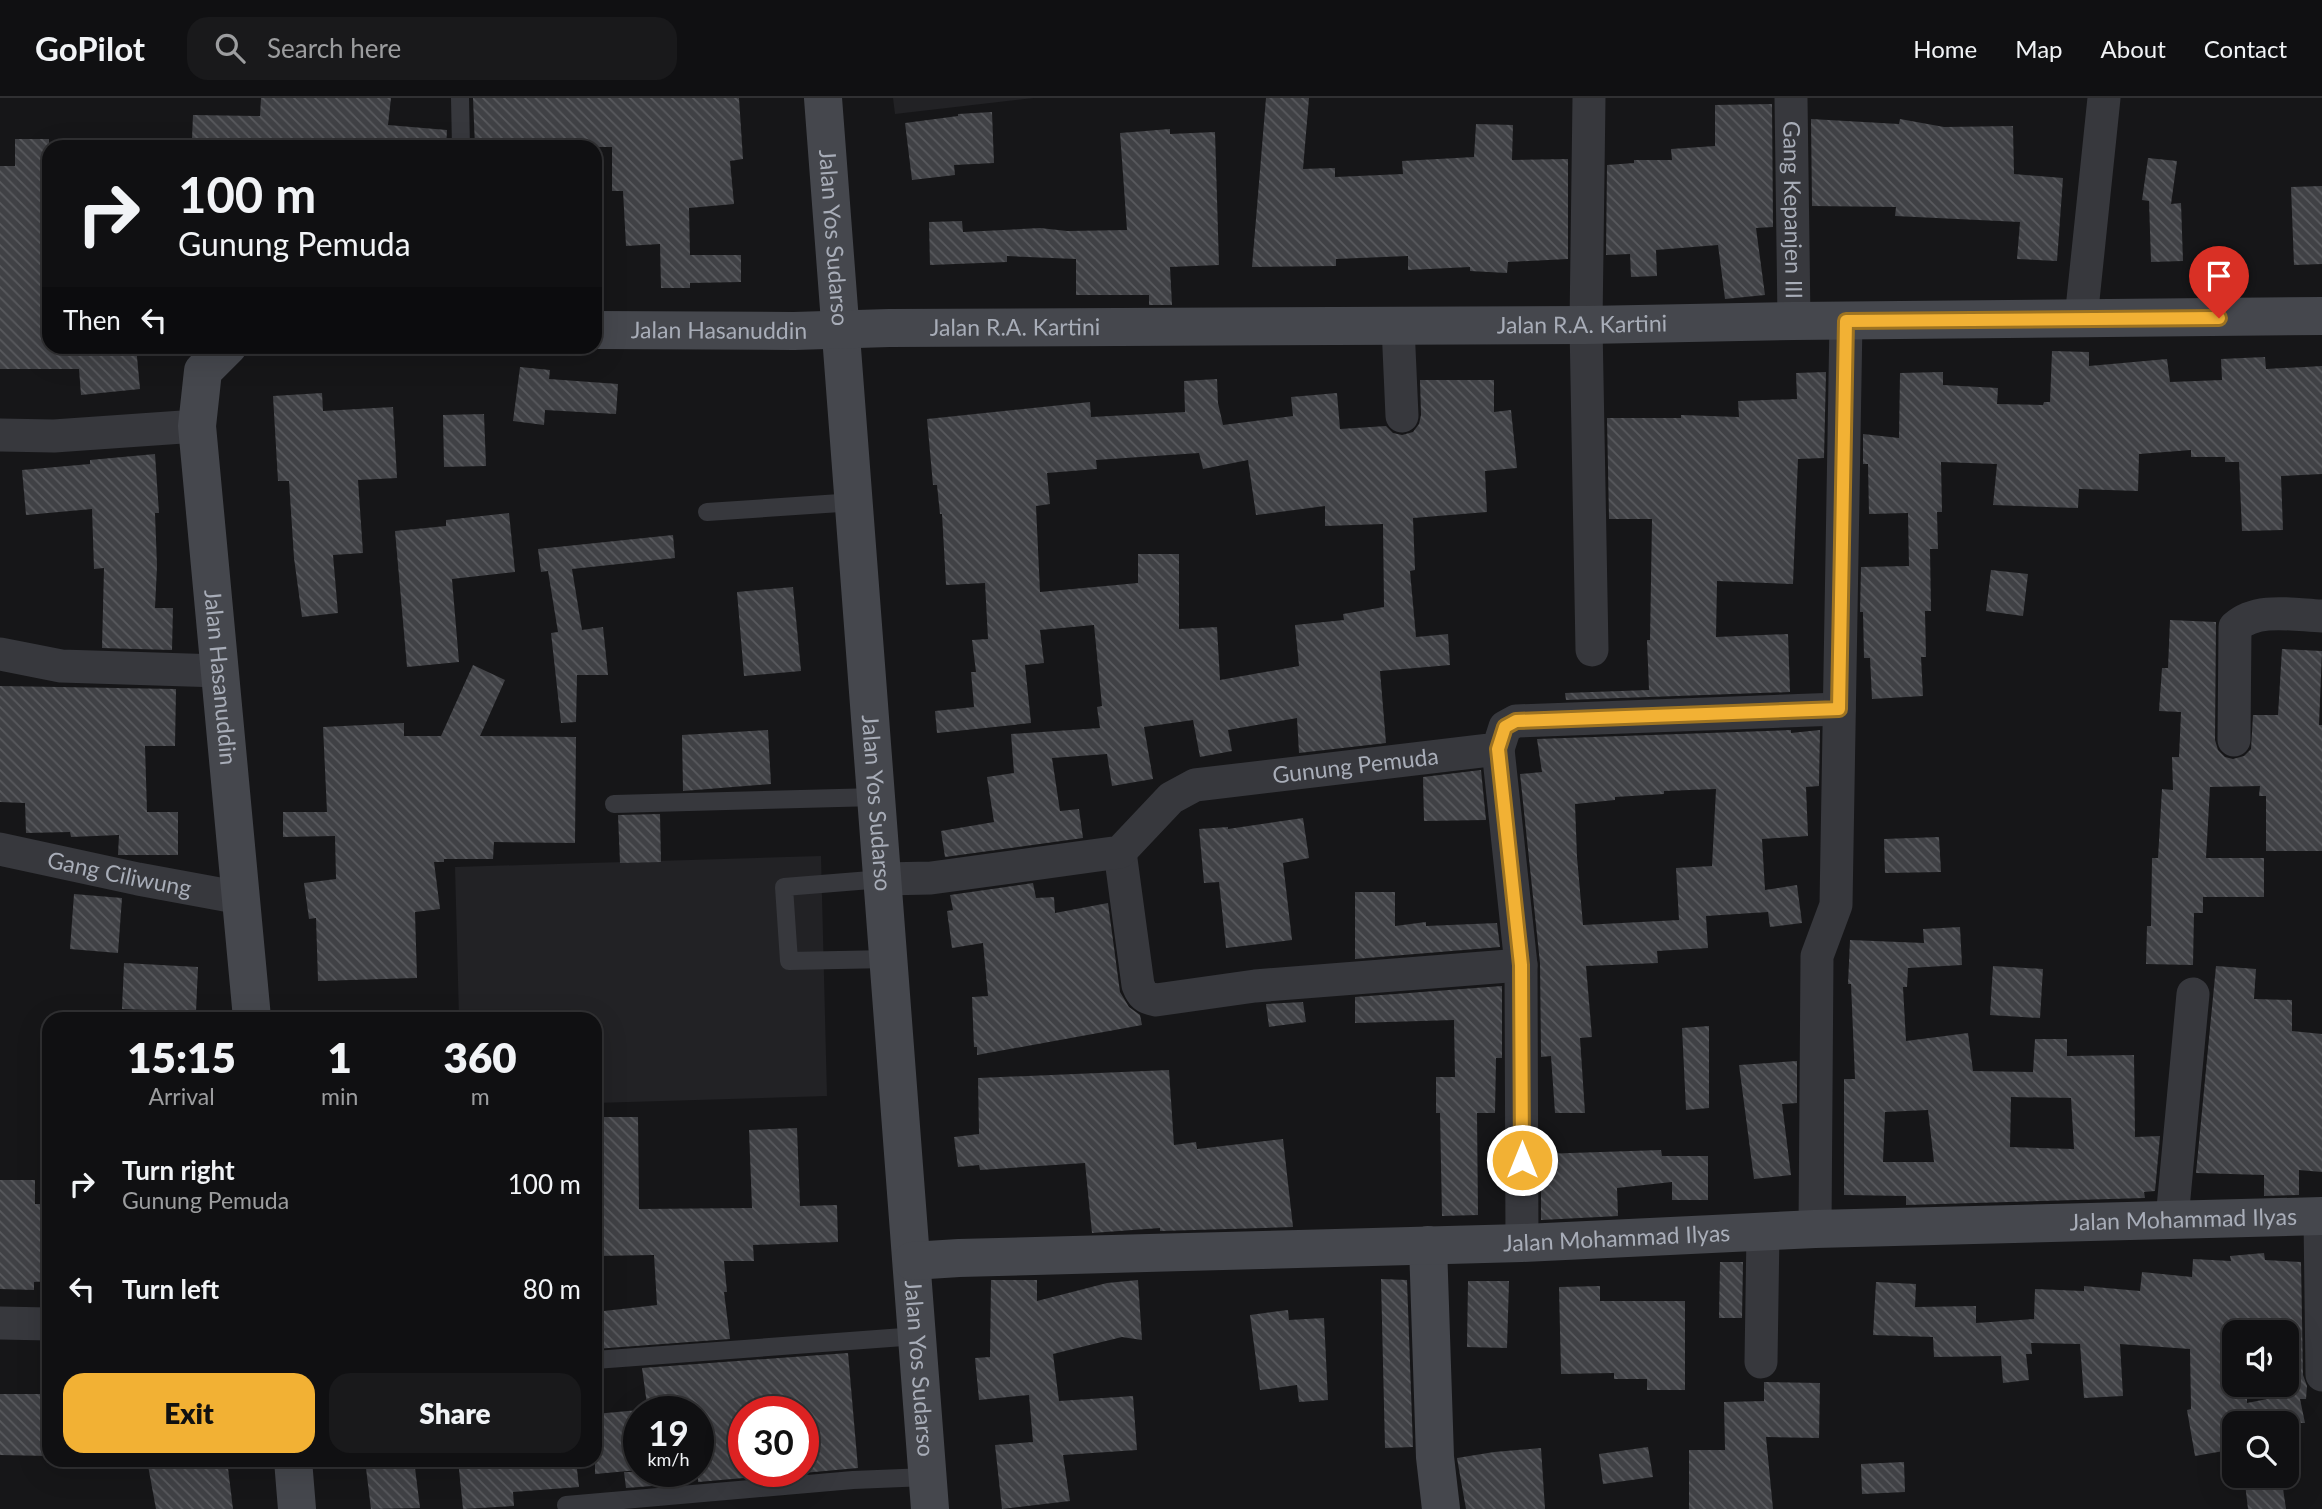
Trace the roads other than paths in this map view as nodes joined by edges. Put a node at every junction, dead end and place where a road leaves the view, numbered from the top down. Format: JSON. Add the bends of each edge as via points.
{"nodes":[{"id":1,"x":460,"y":98,"type":"edge"},
{"id":2,"x":823,"y":98,"type":"edge"},
{"id":3,"x":1589,"y":98,"type":"edge"},
{"id":4,"x":1791,"y":98,"type":"edge"},
{"id":5,"x":2104,"y":98,"type":"edge"},
{"id":6,"x":461,"y":140,"type":"edge"},
{"id":7,"x":2322,"y":316,"type":"edge"},
{"id":8,"x":2081,"y":319,"type":"junction"},
{"id":9,"x":1794,"y":321,"type":"junction"},
{"id":10,"x":1846,"y":321,"type":"junction"},
{"id":11,"x":1398,"y":326,"type":"junction"},
{"id":12,"x":1586,"y":326,"type":"junction"},
{"id":13,"x":602,"y":330,"type":"edge"},
{"id":14,"x":842,"y":330,"type":"junction"},
{"id":15,"x":220,"y":354,"type":"edge"},
{"id":16,"x":1402,"y":416,"type":"dead end"},
{"id":17,"x":197,"y":426,"type":"junction"},
{"id":18,"x":0,"y":435,"type":"edge"},
{"id":19,"x":855,"y":502,"type":"junction"},
{"id":20,"x":707,"y":512,"type":"dead end"},
{"id":21,"x":2322,"y":616,"type":"edge"},
{"id":22,"x":1592,"y":650,"type":"dead end"},
{"id":23,"x":0,"y":654,"type":"edge"},
{"id":24,"x":220,"y":671,"type":"junction"},
{"id":25,"x":1839,"y":709,"type":"junction"},
{"id":26,"x":2234,"y":740,"type":"dead end"},
{"id":27,"x":1498,"y":749,"type":"junction"},
{"id":28,"x":877,"y":797,"type":"junction"},
{"id":29,"x":614,"y":804,"type":"dead end"},
{"id":30,"x":0,"y":849,"type":"edge"},
{"id":31,"x":1120,"y":852,"type":"junction"},
{"id":32,"x":883,"y":879,"type":"junction"},
{"id":33,"x":241,"y":898,"type":"junction"},
{"id":34,"x":890,"y":959,"type":"junction"},
{"id":35,"x":1521,"y":965,"type":"junction"},
{"id":36,"x":2193,"y":994,"type":"dead end"},
{"id":37,"x":251,"y":1012,"type":"edge"},
{"id":38,"x":2321,"y":1217,"type":"edge"},
{"id":39,"x":2172,"y":1219,"type":"junction"},
{"id":40,"x":1815,"y":1229,"type":"junction"},
{"id":41,"x":1763,"y":1232,"type":"junction"},
{"id":42,"x":1522,"y":1244,"type":"junction"},
{"id":43,"x":1428,"y":1245,"type":"junction"},
{"id":44,"x":912,"y":1261,"type":"junction"},
{"id":45,"x":0,"y":1323,"type":"edge"},
{"id":46,"x":42,"y":1324,"type":"edge"},
{"id":47,"x":917,"y":1336,"type":"junction"},
{"id":48,"x":602,"y":1359,"type":"edge"},
{"id":49,"x":1761,"y":1362,"type":"dead end"},
{"id":50,"x":2322,"y":1375,"type":"edge"},
{"id":51,"x":294,"y":1467,"type":"edge"},
{"id":52,"x":928,"y":1493,"type":"edge"},
{"id":53,"x":566,"y":1505,"type":"dead end"},
{"id":54,"x":297,"y":1509,"type":"edge"},
{"id":55,"x":1441,"y":1509,"type":"edge"}],
"edges":[{"from":1,"to":6,"type":"lane"},
{"from":2,"to":14,"type":"street","name":"Jalan Yos Sudarso"},
{"from":3,"to":12,"type":"street"},
{"from":4,"to":9,"type":"street","name":"Gang Kepanjen III"},
{"from":5,"to":8,"type":"street"},
{"from":7,"to":8,"type":"street","name":"Jalan R.A. Kartini"},
{"from":8,"to":10,"type":"street","name":"Jalan R.A. Kartini"},
{"from":9,"to":10,"type":"street","name":"Jalan R.A. Kartini"},
{"from":9,"to":12,"type":"street","name":"Jalan R.A. Kartini"},
{"from":10,"to":25,"type":"street"},
{"from":11,"to":12,"type":"street","name":"Jalan R.A. Kartini"},
{"from":11,"to":14,"type":"street","name":"Jalan R.A. Kartini"},
{"from":11,"to":16,"type":"street"},
{"from":12,"to":22,"type":"street"},
{"from":13,"to":14,"type":"street","name":"Jalan Hasanuddin"},
{"from":14,"to":19,"type":"street","name":"Jalan Yos Sudarso"},
{"from":15,"to":17,"type":"street","name":"Jalan Hasanuddin","via":[[203,371]]},
{"from":17,"to":18,"type":"street"},
{"from":17,"to":24,"type":"street","name":"Jalan Hasanuddin"},
{"from":19,"to":20,"type":"lane"},
{"from":19,"to":28,"type":"street","name":"Jalan Yos Sudarso"},
{"from":21,"to":26,"type":"street","via":[[2259,615],[2235,626]]},
{"from":23,"to":24,"type":"street","via":[[61,666]]},
{"from":24,"to":33,"type":"street","name":"Jalan Hasanuddin"},
{"from":25,"to":27,"type":"street","via":[[1516,721],[1505,727]]},
{"from":25,"to":40,"type":"street","via":[[1836,905],[1817,956]]},
{"from":27,"to":31,"type":"street","name":"Gunung Pemuda","via":[[1195,785],[1171,799]]},
{"from":27,"to":35,"type":"street"},
{"from":28,"to":29,"type":"lane"},
{"from":28,"to":32,"type":"street","name":"Jalan Yos Sudarso"},
{"from":30,"to":33,"type":"street","name":"Gang Ciliwung"},
{"from":31,"to":32,"type":"street","via":[[930,878]]},
{"from":31,"to":35,"type":"street","via":[[1138,985],[1146,998]]},
{"from":32,"to":34,"type":"street","name":"Jalan Yos Sudarso"},
{"from":32,"to":34,"type":"lane","via":[[783,887],[789,961]]},
{"from":33,"to":37,"type":"street","name":"Jalan Hasanuddin"},
{"from":34,"to":44,"type":"street","name":"Jalan Yos Sudarso"},
{"from":35,"to":42,"type":"street"},
{"from":36,"to":39,"type":"street"},
{"from":38,"to":39,"type":"street","name":"Jalan Mohammad Ilyas"},
{"from":38,"to":50,"type":"street"},
{"from":39,"to":40,"type":"street","name":"Jalan Mohammad Ilyas"},
{"from":40,"to":41,"type":"street","name":"Jalan Mohammad Ilyas"},
{"from":41,"to":42,"type":"street","name":"Jalan Mohammad Ilyas"},
{"from":41,"to":49,"type":"street"},
{"from":42,"to":43,"type":"street","name":"Jalan Mohammad Ilyas"},
{"from":43,"to":44,"type":"street","name":"Jalan Mohammad Ilyas"},
{"from":43,"to":55,"type":"street"},
{"from":44,"to":47,"type":"street","name":"Jalan Yos Sudarso"},
{"from":45,"to":46,"type":"street"},
{"from":47,"to":48,"type":"lane"},
{"from":47,"to":52,"type":"street","name":"Jalan Yos Sudarso"},
{"from":51,"to":54,"type":"street"},
{"from":52,"to":53,"type":"lane","via":[[839,1481]]}]}
